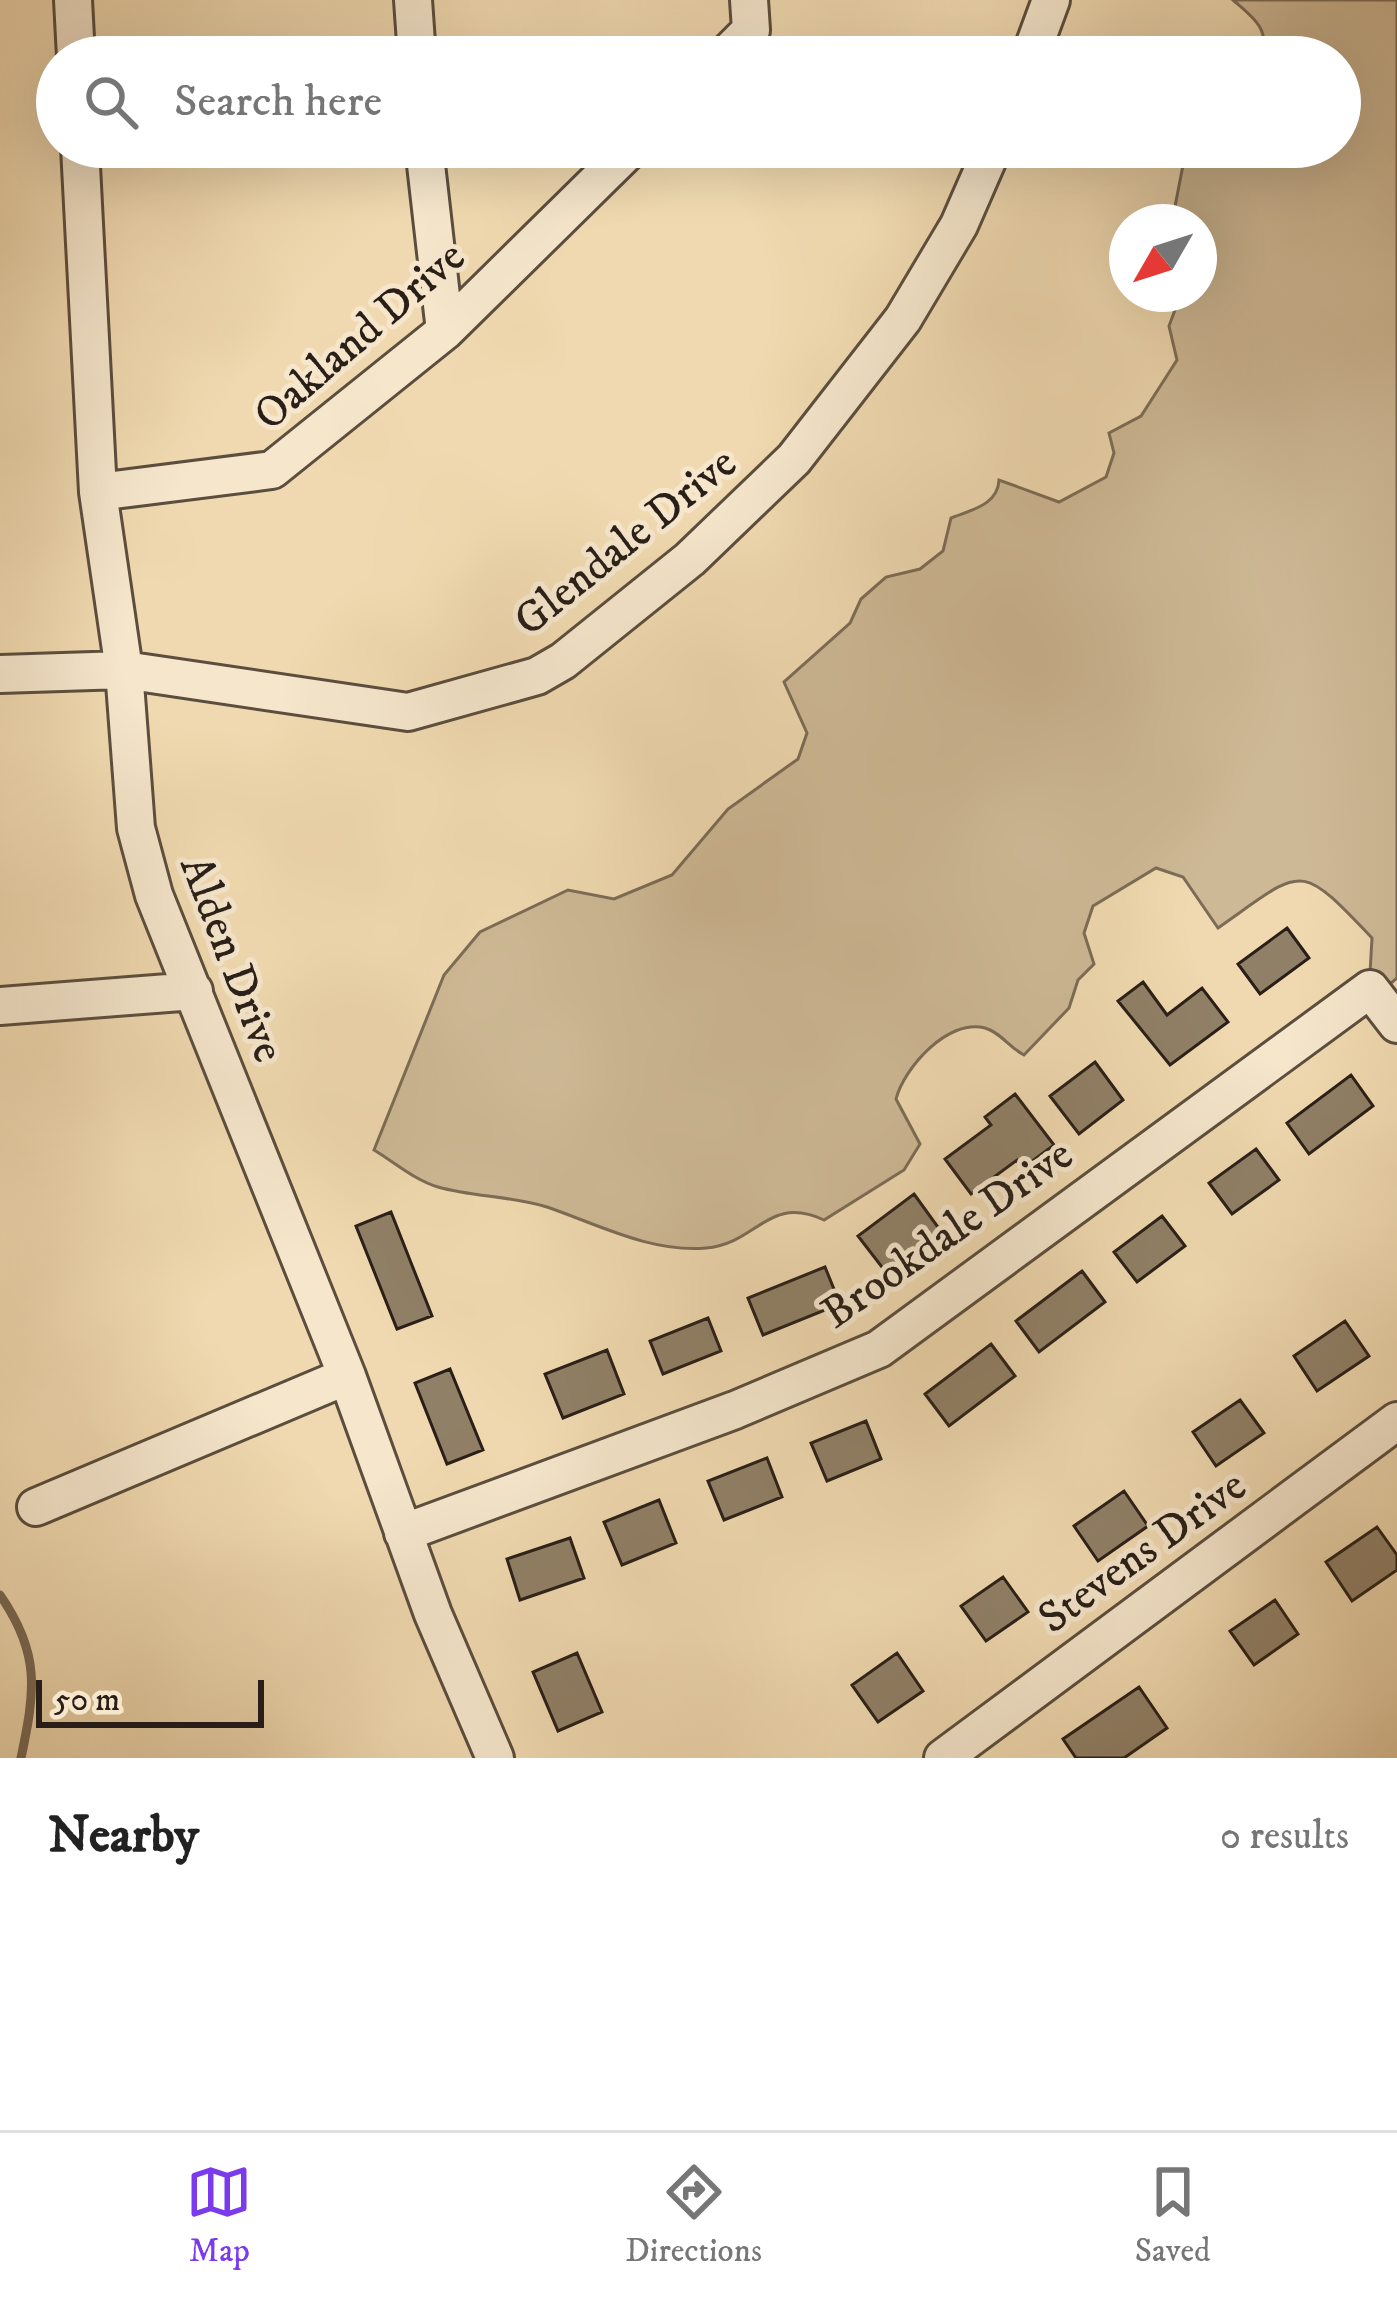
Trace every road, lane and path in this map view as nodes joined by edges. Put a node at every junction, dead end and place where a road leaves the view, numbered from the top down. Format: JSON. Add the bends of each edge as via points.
{"nodes":[{"id":1,"x":73,"y":0,"type":"edge"},
{"id":2,"x":413,"y":0,"type":"edge"},
{"id":3,"x":749,"y":0,"type":"edge"},
{"id":4,"x":1051,"y":0,"type":"edge"},
{"id":5,"x":75,"y":36,"type":"edge"},
{"id":6,"x":416,"y":36,"type":"edge"},
{"id":7,"x":746,"y":36,"type":"edge"},
{"id":8,"x":1038,"y":36,"type":"edge"},
{"id":9,"x":81,"y":168,"type":"edge"},
{"id":10,"x":426,"y":168,"type":"edge"},
{"id":11,"x":611,"y":168,"type":"edge"},
{"id":12,"x":984,"y":168,"type":"edge"},
{"id":13,"x":445,"y":331,"type":"junction"},
{"id":14,"x":98,"y":492,"type":"junction"},
{"id":15,"x":124,"y":670,"type":"junction"},
{"id":16,"x":0,"y":674,"type":"edge"},
{"id":17,"x":194,"y":991,"type":"junction"},
{"id":18,"x":0,"y":1006,"type":"edge"},
{"id":19,"x":1397,"y":1024,"type":"edge"},
{"id":20,"x":346,"y":1376,"type":"junction"},
{"id":21,"x":1397,"y":1421,"type":"edge"},
{"id":22,"x":36,"y":1507,"type":"dead end"},
{"id":23,"x":403,"y":1533,"type":"junction"},
{"id":24,"x":495,"y":1758,"type":"edge"},
{"id":25,"x":943,"y":1758,"type":"edge"}],
"edges":[{"from":1,"to":5,"type":"street"},
{"from":2,"to":6,"type":"street"},
{"from":3,"to":7,"type":"street"},
{"from":4,"to":8,"type":"street"},
{"from":9,"to":14,"type":"street","name":"Alden Drive"},
{"from":10,"to":13,"type":"street"},
{"from":11,"to":13,"type":"street","name":"Oakland Drive"},
{"from":12,"to":15,"type":"street","name":"Glendale Drive","via":[[903,319],[794,459],[690,559],[563,662],[509,687],[408,712]]},
{"from":13,"to":14,"type":"street","name":"Oakland Drive","via":[[272,470]]},
{"from":14,"to":15,"type":"street","name":"Alden Drive"},
{"from":15,"to":16,"type":"street","name":"Glendale Drive"},
{"from":15,"to":17,"type":"street","name":"Alden Drive","via":[[136,828]]},
{"from":17,"to":18,"type":"street"},
{"from":17,"to":20,"type":"street","name":"Alden Drive"},
{"from":19,"to":23,"type":"street","name":"Brookdale Drive","via":[[1370,989],[879,1349]]},
{"from":20,"to":22,"type":"street"},
{"from":20,"to":23,"type":"street","name":"Alden Drive"},
{"from":21,"to":25,"type":"street","name":"Stevens Drive"},
{"from":23,"to":24,"type":"street","name":"Alden Drive"}]}
